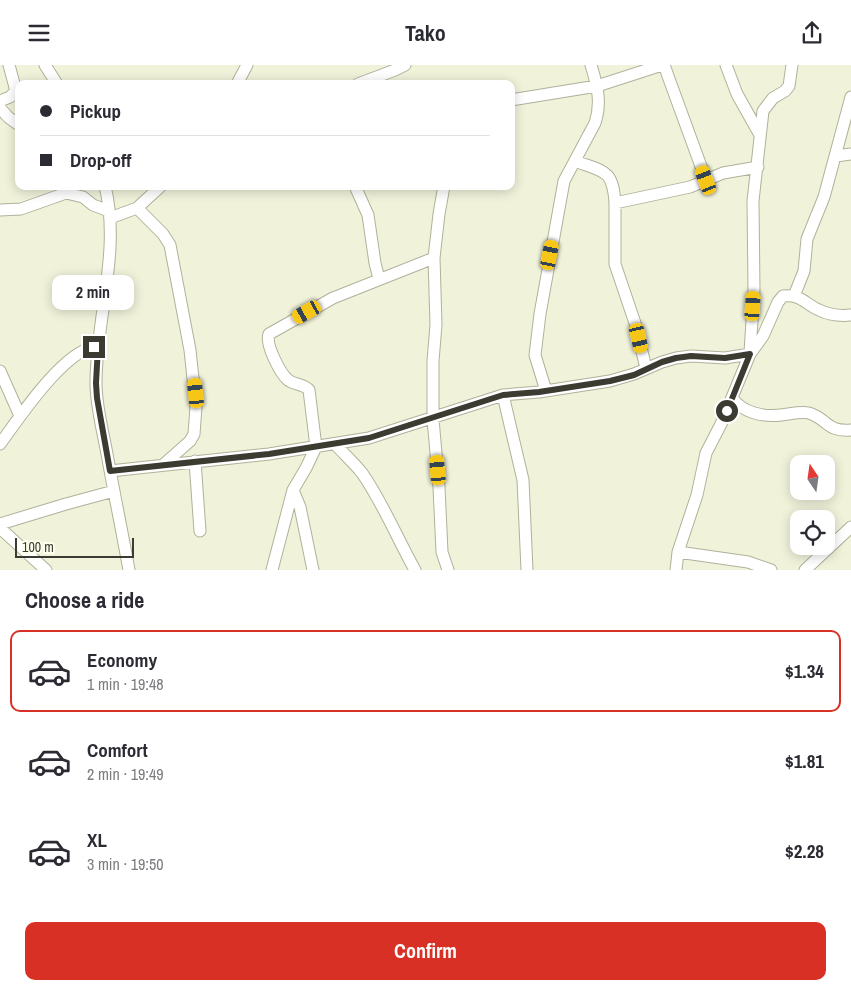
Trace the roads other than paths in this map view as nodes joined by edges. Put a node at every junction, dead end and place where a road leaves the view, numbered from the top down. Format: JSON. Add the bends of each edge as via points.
{"nodes":[{"id":1,"x":9,"y":65,"type":"edge"},
{"id":2,"x":45,"y":65,"type":"edge"},
{"id":3,"x":247,"y":65,"type":"edge"},
{"id":4,"x":406,"y":65,"type":"edge"},
{"id":5,"x":591,"y":65,"type":"edge"},
{"id":6,"x":663,"y":65,"type":"edge"},
{"id":7,"x":726,"y":65,"type":"edge"},
{"id":8,"x":792,"y":65,"type":"edge"},
{"id":9,"x":54,"y":80,"type":"edge"},
{"id":10,"x":239,"y":80,"type":"edge"},
{"id":11,"x":369,"y":80,"type":"edge"},
{"id":12,"x":597,"y":85,"type":"junction"},
{"id":13,"x":15,"y":87,"type":"edge"},
{"id":14,"x":15,"y":92,"type":"edge"},
{"id":15,"x":851,"y":97,"type":"edge"},
{"id":16,"x":515,"y":99,"type":"edge"},
{"id":17,"x":0,"y":108,"type":"edge"},
{"id":18,"x":15,"y":122,"type":"edge"},
{"id":19,"x":760,"y":137,"type":"junction"},
{"id":20,"x":851,"y":154,"type":"edge"},
{"id":21,"x":836,"y":156,"type":"junction"},
{"id":22,"x":575,"y":161,"type":"junction"},
{"id":23,"x":758,"y":167,"type":"junction"},
{"id":24,"x":706,"y":180,"type":"junction"},
{"id":25,"x":76,"y":190,"type":"edge"},
{"id":26,"x":106,"y":190,"type":"edge"},
{"id":27,"x":157,"y":190,"type":"edge"},
{"id":28,"x":357,"y":190,"type":"edge"},
{"id":29,"x":443,"y":190,"type":"edge"},
{"id":30,"x":82,"y":197,"type":"junction"},
{"id":31,"x":615,"y":203,"type":"junction"},
{"id":32,"x":137,"y":208,"type":"junction"},
{"id":33,"x":0,"y":210,"type":"edge"},
{"id":34,"x":110,"y":215,"type":"junction"},
{"id":35,"x":434,"y":259,"type":"junction"},
{"id":36,"x":379,"y":279,"type":"junction"},
{"id":37,"x":794,"y":296,"type":"junction"},
{"id":38,"x":851,"y":315,"type":"edge"},
{"id":39,"x":98,"y":347,"type":"junction"},
{"id":40,"x":750,"y":354,"type":"junction"},
{"id":41,"x":646,"y":368,"type":"junction"},
{"id":42,"x":0,"y":371,"type":"edge"},
{"id":43,"x":546,"y":391,"type":"junction"},
{"id":44,"x":503,"y":395,"type":"junction"},
{"id":45,"x":732,"y":398,"type":"junction"},
{"id":46,"x":20,"y":417,"type":"junction"},
{"id":47,"x":433,"y":419,"type":"junction"},
{"id":48,"x":851,"y":430,"type":"edge"},
{"id":49,"x":0,"y":444,"type":"edge"},
{"id":50,"x":335,"y":444,"type":"junction"},
{"id":51,"x":316,"y":447,"type":"junction"},
{"id":52,"x":195,"y":461,"type":"junction"},
{"id":53,"x":164,"y":464,"type":"junction"},
{"id":54,"x":110,"y":471,"type":"junction"},
{"id":55,"x":293,"y":490,"type":"junction"},
{"id":56,"x":114,"y":491,"type":"junction"},
{"id":57,"x":0,"y":523,"type":"edge"},
{"id":58,"x":851,"y":527,"type":"edge"},
{"id":59,"x":0,"y":528,"type":"edge"},
{"id":60,"x":200,"y":531,"type":"dead end"},
{"id":61,"x":678,"y":552,"type":"junction"},
{"id":62,"x":736,"y":565,"type":"edge"},
{"id":63,"x":46,"y":570,"type":"edge"},
{"id":64,"x":129,"y":570,"type":"edge"},
{"id":65,"x":272,"y":570,"type":"edge"},
{"id":66,"x":314,"y":570,"type":"edge"},
{"id":67,"x":414,"y":570,"type":"edge"},
{"id":68,"x":448,"y":570,"type":"edge"},
{"id":69,"x":527,"y":570,"type":"edge"},
{"id":70,"x":676,"y":570,"type":"edge"},
{"id":71,"x":771,"y":570,"type":"edge"},
{"id":72,"x":805,"y":570,"type":"edge"}],
"edges":[{"from":1,"to":13,"type":"street"},
{"from":2,"to":9,"type":"street"},
{"from":3,"to":10,"type":"street"},
{"from":4,"to":11,"type":"street"},
{"from":5,"to":12,"type":"street"},
{"from":6,"to":12,"type":"street"},
{"from":6,"to":24,"type":"street"},
{"from":7,"to":19,"type":"street"},
{"from":8,"to":19,"type":"street","via":[[790,86],[773,98],[763,111]]},
{"from":12,"to":16,"type":"street"},
{"from":12,"to":22,"type":"street","via":[[597,117]]},
{"from":14,"to":17,"type":"street"},
{"from":15,"to":21,"type":"street"},
{"from":17,"to":18,"type":"street"},
{"from":19,"to":23,"type":"street"},
{"from":20,"to":21,"type":"street"},
{"from":21,"to":37,"type":"street","via":[[807,239],[804,271]]},
{"from":22,"to":31,"type":"street","via":[[609,176]]},
{"from":22,"to":43,"type":"street","via":[[564,181],[538,331],[535,355]]},
{"from":23,"to":24,"type":"street"},
{"from":23,"to":40,"type":"street","via":[[753,201],[754,290]]},
{"from":24,"to":31,"type":"street","via":[[690,187]]},
{"from":25,"to":30,"type":"street"},
{"from":26,"to":34,"type":"street"},
{"from":27,"to":32,"type":"street"},
{"from":28,"to":36,"type":"street","via":[[368,215]]},
{"from":29,"to":35,"type":"street"},
{"from":30,"to":33,"type":"street","via":[[66,193],[21,209]]},
{"from":30,"to":34,"type":"street"},
{"from":31,"to":41,"type":"street","via":[[615,264]]},
{"from":32,"to":34,"type":"street"},
{"from":32,"to":53,"type":"street","via":[[170,245],[195,386],[194,434],[185,447]]},
{"from":34,"to":39,"type":"street","via":[[109,266]]},
{"from":35,"to":36,"type":"street"},
{"from":35,"to":47,"type":"street"},
{"from":36,"to":51,"type":"street","via":[[322,303],[268,336],[284,374],[294,384],[309,391]]},
{"from":37,"to":38,"type":"street","via":[[820,311]]},
{"from":37,"to":40,"type":"street","via":[[783,296],[778,302],[763,336]]},
{"from":39,"to":46,"type":"street","via":[[82,351],[59,371],[43,386]]},
{"from":39,"to":54,"type":"street","via":[[97,398]]},
{"from":40,"to":41,"type":"street","via":[[725,358],[691,356]]},
{"from":40,"to":45,"type":"street"},
{"from":41,"to":43,"type":"street","via":[[634,375],[610,381]]},
{"from":42,"to":46,"type":"street"},
{"from":43,"to":44,"type":"street"},
{"from":44,"to":47,"type":"street"},
{"from":44,"to":69,"type":"street","via":[[523,480]]},
{"from":45,"to":48,"type":"street","via":[[748,411],[771,415],[808,413],[832,429]]},
{"from":45,"to":61,"type":"street","via":[[706,453],[697,495]]},
{"from":46,"to":49,"type":"street"},
{"from":47,"to":50,"type":"street","via":[[369,438]]},
{"from":47,"to":68,"type":"street","via":[[442,552]]},
{"from":50,"to":51,"type":"street"},
{"from":50,"to":67,"type":"street","via":[[361,472],[389,518]]},
{"from":51,"to":52,"type":"street"},
{"from":51,"to":55,"type":"street"},
{"from":52,"to":53,"type":"street"},
{"from":52,"to":60,"type":"street"},
{"from":53,"to":54,"type":"street"},
{"from":54,"to":56,"type":"street"},
{"from":55,"to":65,"type":"street"},
{"from":55,"to":66,"type":"street"},
{"from":56,"to":57,"type":"street"},
{"from":56,"to":64,"type":"street"},
{"from":58,"to":72,"type":"street"},
{"from":59,"to":63,"type":"street"},
{"from":61,"to":62,"type":"street"},
{"from":61,"to":70,"type":"street"},
{"from":62,"to":71,"type":"street"}]}
